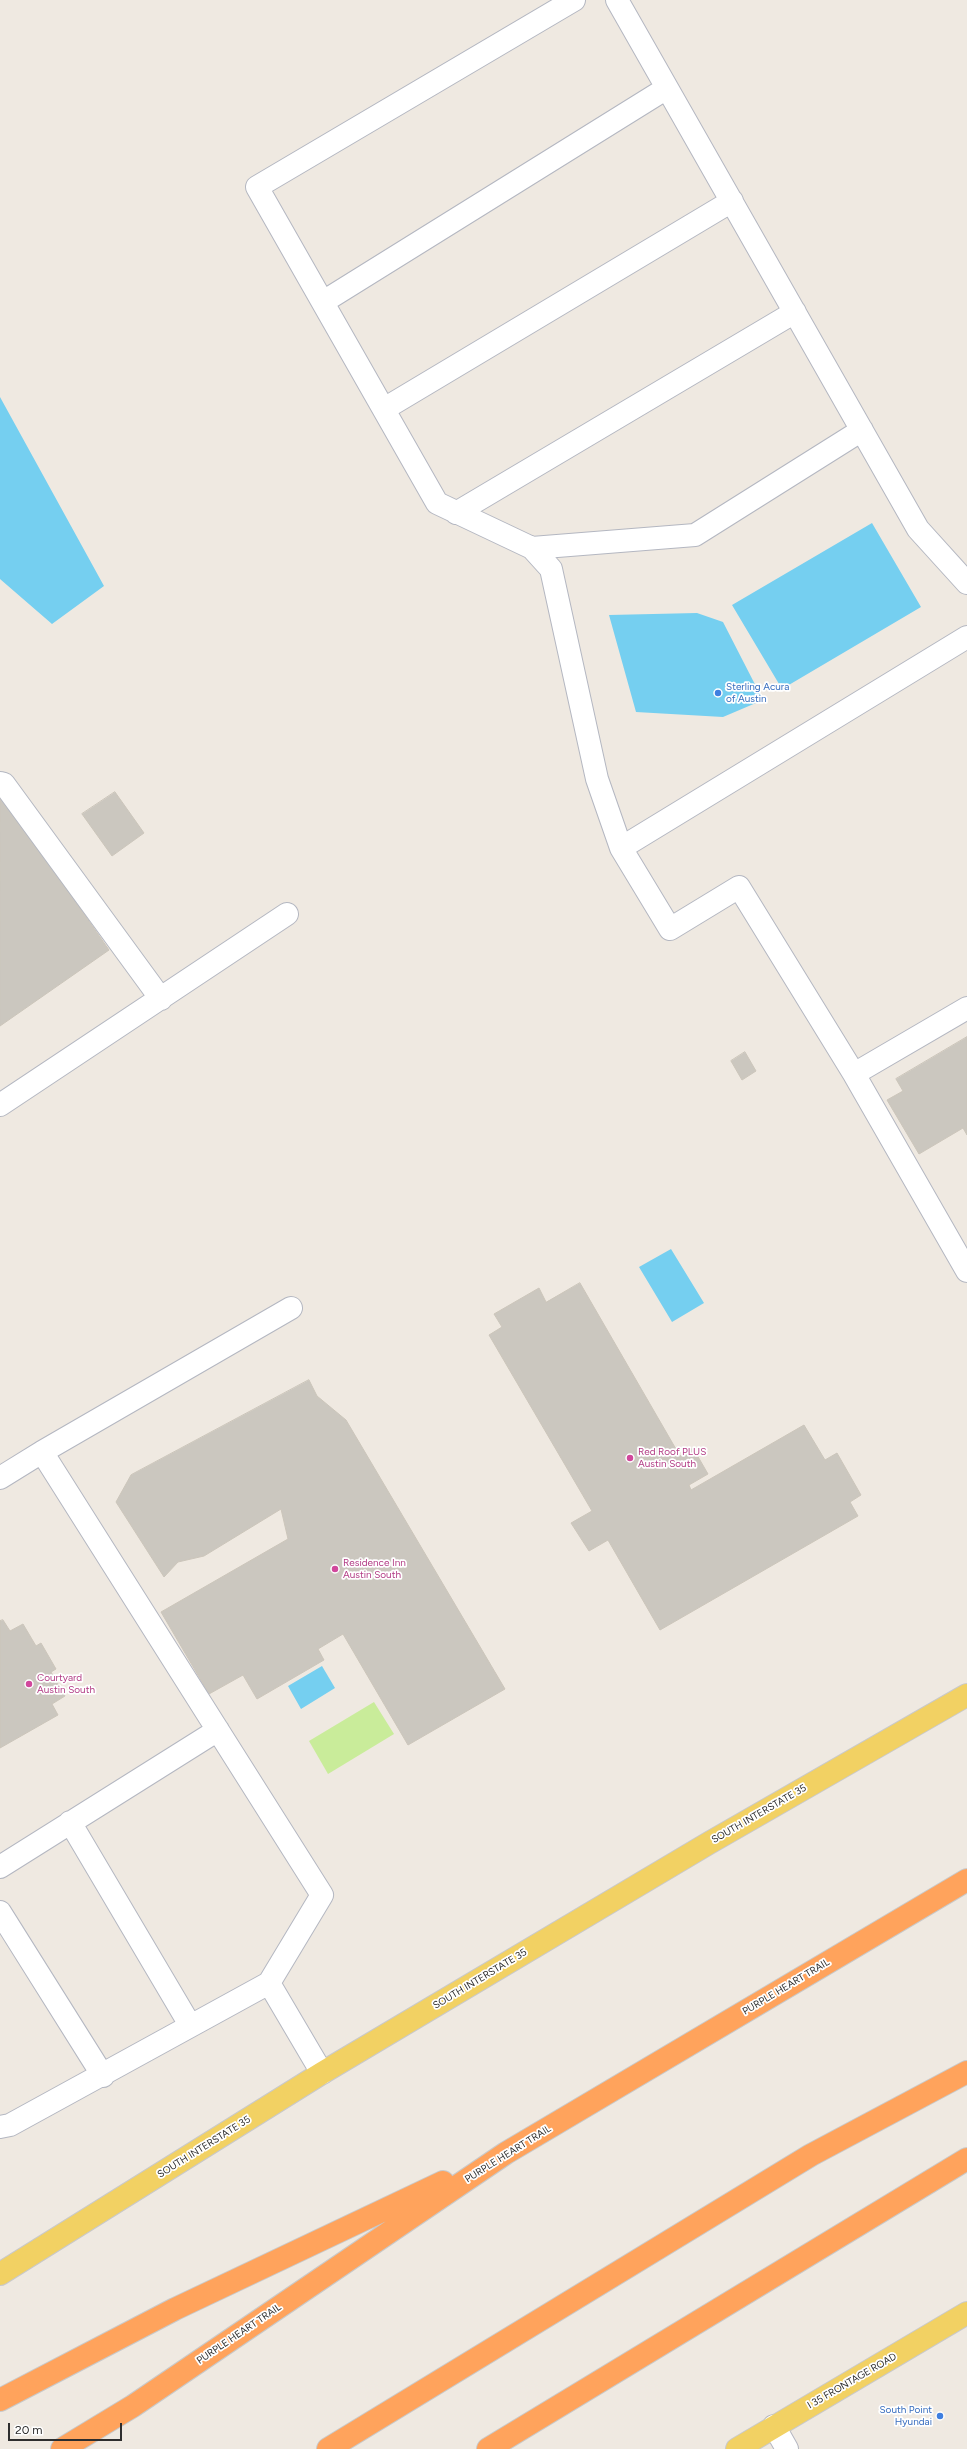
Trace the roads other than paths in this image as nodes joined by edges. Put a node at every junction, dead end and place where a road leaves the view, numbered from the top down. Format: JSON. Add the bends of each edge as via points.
{"nodes":[{"id":1,"x":574,"y":0,"type":"edge"},
{"id":2,"x":617,"y":0,"type":"edge"},
{"id":3,"x":667,"y":88,"type":"junction"},
{"id":4,"x":732,"y":201,"type":"junction"},
{"id":5,"x":323,"y":302,"type":"junction"},
{"id":6,"x":795,"y":312,"type":"junction"},
{"id":7,"x":384,"y":409,"type":"junction"},
{"id":8,"x":862,"y":430,"type":"junction"},
{"id":9,"x":456,"y":513,"type":"junction"},
{"id":10,"x":532,"y":548,"type":"junction"},
{"id":11,"x":967,"y":583,"type":"edge"},
{"id":12,"x":967,"y":637,"type":"edge"},
{"id":13,"x":0,"y":783,"type":"edge"},
{"id":14,"x":621,"y":848,"type":"junction"},
{"id":15,"x":287,"y":914,"type":"dead end"},
{"id":16,"x":161,"y":999,"type":"junction"},
{"id":17,"x":967,"y":1008,"type":"edge"},
{"id":18,"x":854,"y":1074,"type":"junction"},
{"id":19,"x":0,"y":1104,"type":"edge"},
{"id":20,"x":967,"y":1271,"type":"edge"},
{"id":21,"x":291,"y":1308,"type":"dead end"},
{"id":22,"x":42,"y":1452,"type":"junction"},
{"id":23,"x":0,"y":1478,"type":"edge"},
{"id":24,"x":967,"y":1694,"type":"edge"},
{"id":25,"x":218,"y":1730,"type":"junction"},
{"id":26,"x":70,"y":1822,"type":"junction"},
{"id":27,"x":6,"y":1857,"type":"edge"},
{"id":28,"x":967,"y":1880,"type":"edge"},
{"id":29,"x":0,"y":1912,"type":"edge"},
{"id":30,"x":269,"y":1983,"type":"junction"},
{"id":31,"x":190,"y":2026,"type":"junction"},
{"id":32,"x":967,"y":2072,"type":"edge"},
{"id":33,"x":322,"y":2073,"type":"junction"},
{"id":34,"x":103,"y":2076,"type":"junction"},
{"id":35,"x":3,"y":2120,"type":"edge"},
{"id":36,"x":506,"y":2153,"type":"junction"},
{"id":37,"x":967,"y":2159,"type":"edge"},
{"id":38,"x":0,"y":2274,"type":"edge"},
{"id":39,"x":967,"y":2313,"type":"edge"},
{"id":40,"x":0,"y":2400,"type":"edge"},
{"id":41,"x":774,"y":2426,"type":"junction"},
{"id":42,"x":62,"y":2449,"type":"edge"},
{"id":43,"x":328,"y":2449,"type":"edge"},
{"id":44,"x":488,"y":2449,"type":"edge"},
{"id":45,"x":737,"y":2449,"type":"edge"},
{"id":46,"x":787,"y":2449,"type":"edge"}],
"edges":[{"from":1,"to":5,"type":"lane","via":[[257,188]]},
{"from":2,"to":3,"type":"lane"},
{"from":3,"to":4,"type":"lane"},
{"from":3,"to":5,"type":"lane"},
{"from":4,"to":6,"type":"lane"},
{"from":4,"to":7,"type":"lane"},
{"from":5,"to":7,"type":"lane"},
{"from":6,"to":8,"type":"lane"},
{"from":6,"to":9,"type":"lane"},
{"from":7,"to":9,"type":"lane","via":[[437,503]]},
{"from":8,"to":10,"type":"lane","via":[[695,535]]},
{"from":8,"to":11,"type":"lane","via":[[918,529]]},
{"from":9,"to":10,"type":"lane"},
{"from":10,"to":14,"type":"lane","via":[[551,569],[597,779]]},
{"from":12,"to":14,"type":"lane"},
{"from":13,"to":16,"type":"lane","via":[[4,784]]},
{"from":14,"to":18,"type":"lane","via":[[670,929],[739,887]]},
{"from":15,"to":16,"type":"lane"},
{"from":16,"to":19,"type":"lane"},
{"from":17,"to":18,"type":"lane"},
{"from":18,"to":20,"type":"lane"},
{"from":21,"to":22,"type":"lane"},
{"from":22,"to":23,"type":"lane"},
{"from":22,"to":25,"type":"lane"},
{"from":24,"to":33,"type":"main road","name":"SOUTH INTERSTATE 35","via":[[709,1843]]},
{"from":25,"to":26,"type":"lane"},
{"from":25,"to":30,"type":"lane","via":[[322,1895]]},
{"from":26,"to":27,"type":"lane"},
{"from":26,"to":31,"type":"lane"},
{"from":28,"to":36,"type":"highway","name":"PURPLE HEART TRAIL"},
{"from":29,"to":34,"type":"lane"},
{"from":30,"to":31,"type":"lane"},
{"from":30,"to":33,"type":"lane"},
{"from":31,"to":34,"type":"lane"},
{"from":32,"to":43,"type":"highway","via":[[811,2155]]},
{"from":33,"to":38,"type":"main road","name":"SOUTH INTERSTATE 35"},
{"from":34,"to":35,"type":"lane"},
{"from":36,"to":40,"type":"highway","via":[[175,2309]]},
{"from":36,"to":42,"type":"highway","name":"PURPLE HEART TRAIL","via":[[133,2406]]},
{"from":37,"to":44,"type":"highway"},
{"from":39,"to":41,"type":"main road","name":"I 35 FRONTAGE ROAD"},
{"from":41,"to":45,"type":"main road","name":"I 35 FRONTAGE ROAD"},
{"from":41,"to":46,"type":"lane"}]}
